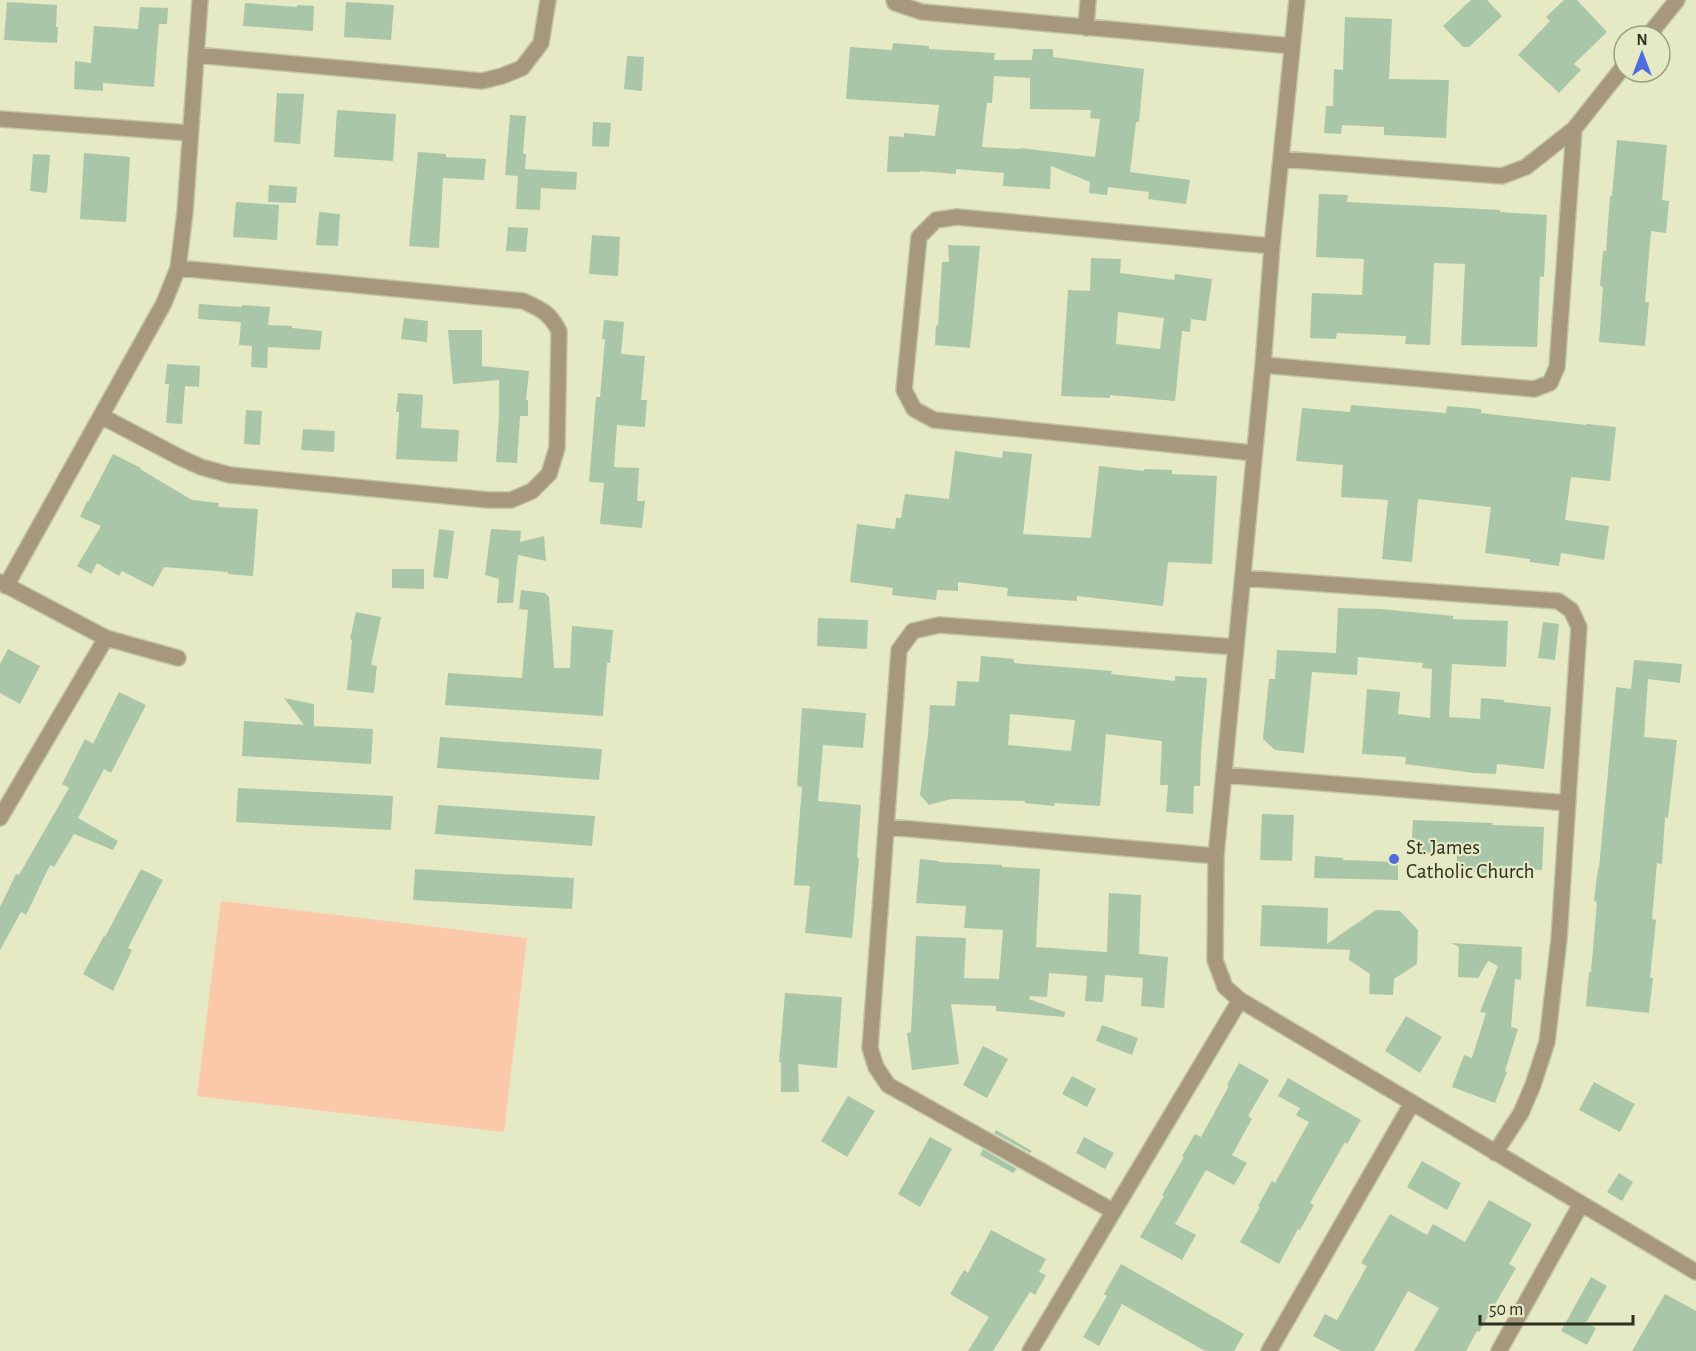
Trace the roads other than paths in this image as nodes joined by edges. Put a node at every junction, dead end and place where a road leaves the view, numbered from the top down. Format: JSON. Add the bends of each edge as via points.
{"nodes":[{"id":1,"x":200,"y":0,"type":"edge"},
{"id":2,"x":549,"y":0,"type":"edge"},
{"id":3,"x":894,"y":0,"type":"edge"},
{"id":4,"x":1088,"y":0,"type":"edge"},
{"id":5,"x":1297,"y":0,"type":"edge"},
{"id":6,"x":1677,"y":0,"type":"edge"},
{"id":7,"x":1658,"y":24,"type":"edge"},
{"id":8,"x":1086,"y":28,"type":"junction"},
{"id":9,"x":1292,"y":46,"type":"junction"},
{"id":10,"x":196,"y":55,"type":"junction"},
{"id":11,"x":1612,"y":81,"type":"edge"},
{"id":12,"x":0,"y":119,"type":"edge"},
{"id":13,"x":1574,"y":129,"type":"junction"},
{"id":14,"x":190,"y":133,"type":"junction"},
{"id":15,"x":1281,"y":159,"type":"junction"},
{"id":16,"x":1272,"y":246,"type":"junction"},
{"id":17,"x":178,"y":268,"type":"junction"},
{"id":18,"x":1263,"y":365,"type":"junction"},
{"id":19,"x":101,"y":416,"type":"junction"},
{"id":20,"x":1254,"y":453,"type":"junction"},
{"id":21,"x":1243,"y":578,"type":"junction"},
{"id":22,"x":3,"y":584,"type":"edge"},
{"id":23,"x":106,"y":638,"type":"junction"},
{"id":24,"x":1236,"y":647,"type":"junction"},
{"id":25,"x":178,"y":658,"type":"dead end"},
{"id":26,"x":1224,"y":775,"type":"junction"},
{"id":27,"x":1568,"y":802,"type":"junction"},
{"id":28,"x":0,"y":818,"type":"edge"},
{"id":29,"x":887,"y":827,"type":"junction"},
{"id":30,"x":1216,"y":856,"type":"junction"},
{"id":31,"x":1240,"y":1000,"type":"junction"},
{"id":32,"x":1412,"y":1103,"type":"junction"},
{"id":33,"x":1495,"y":1153,"type":"junction"},
{"id":34,"x":1581,"y":1204,"type":"junction"},
{"id":35,"x":1113,"y":1211,"type":"junction"},
{"id":36,"x":1694,"y":1268,"type":"edge"},
{"id":37,"x":1030,"y":1351,"type":"edge"},
{"id":38,"x":1269,"y":1351,"type":"edge"},
{"id":39,"x":1498,"y":1351,"type":"edge"}],
"edges":[{"from":1,"to":10,"type":"street"},
{"from":2,"to":10,"type":"street","via":[[541,43],[522,68],[482,81]]},
{"from":3,"to":8,"type":"street","via":[[922,12]]},
{"from":4,"to":8,"type":"street"},
{"from":5,"to":9,"type":"street"},
{"from":6,"to":7,"type":"street"},
{"from":8,"to":9,"type":"street"},
{"from":9,"to":15,"type":"street"},
{"from":10,"to":14,"type":"street"},
{"from":11,"to":13,"type":"street"},
{"from":12,"to":14,"type":"street"},
{"from":13,"to":15,"type":"street","via":[[1526,167],[1502,176]]},
{"from":13,"to":18,"type":"street","via":[[1557,367],[1550,382],[1534,389]]},
{"from":14,"to":17,"type":"street"},
{"from":15,"to":16,"type":"street"},
{"from":16,"to":18,"type":"street"},
{"from":16,"to":20,"type":"street","via":[[957,217],[936,220],[919,237],[904,390],[914,408],[934,420]]},
{"from":17,"to":19,"type":"street","via":[[164,303]]},
{"from":17,"to":19,"type":"street","via":[[524,302],[542,310],[554,319],[559,331],[557,448],[549,474],[532,490],[511,500],[230,475],[181,458]]},
{"from":18,"to":20,"type":"street"},
{"from":19,"to":22,"type":"street"},
{"from":20,"to":21,"type":"street"},
{"from":21,"to":24,"type":"street"},
{"from":21,"to":27,"type":"street","via":[[1558,601],[1571,610],[1579,627]]},
{"from":22,"to":23,"type":"street"},
{"from":23,"to":25,"type":"street"},
{"from":23,"to":28,"type":"street"},
{"from":24,"to":26,"type":"street"},
{"from":24,"to":29,"type":"street","via":[[939,625],[913,631],[899,650]]},
{"from":26,"to":27,"type":"street"},
{"from":26,"to":30,"type":"street"},
{"from":27,"to":33,"type":"street","via":[[1547,1042],[1521,1113]]},
{"from":29,"to":30,"type":"street"},
{"from":29,"to":35,"type":"street","via":[[870,1048],[876,1067],[888,1085]]},
{"from":30,"to":31,"type":"street","via":[[1215,960],[1225,987]]},
{"from":31,"to":32,"type":"street"},
{"from":31,"to":35,"type":"street"},
{"from":32,"to":33,"type":"street"},
{"from":32,"to":38,"type":"street"},
{"from":33,"to":34,"type":"street"},
{"from":34,"to":36,"type":"street"},
{"from":34,"to":39,"type":"street"},
{"from":35,"to":37,"type":"street"}]}
